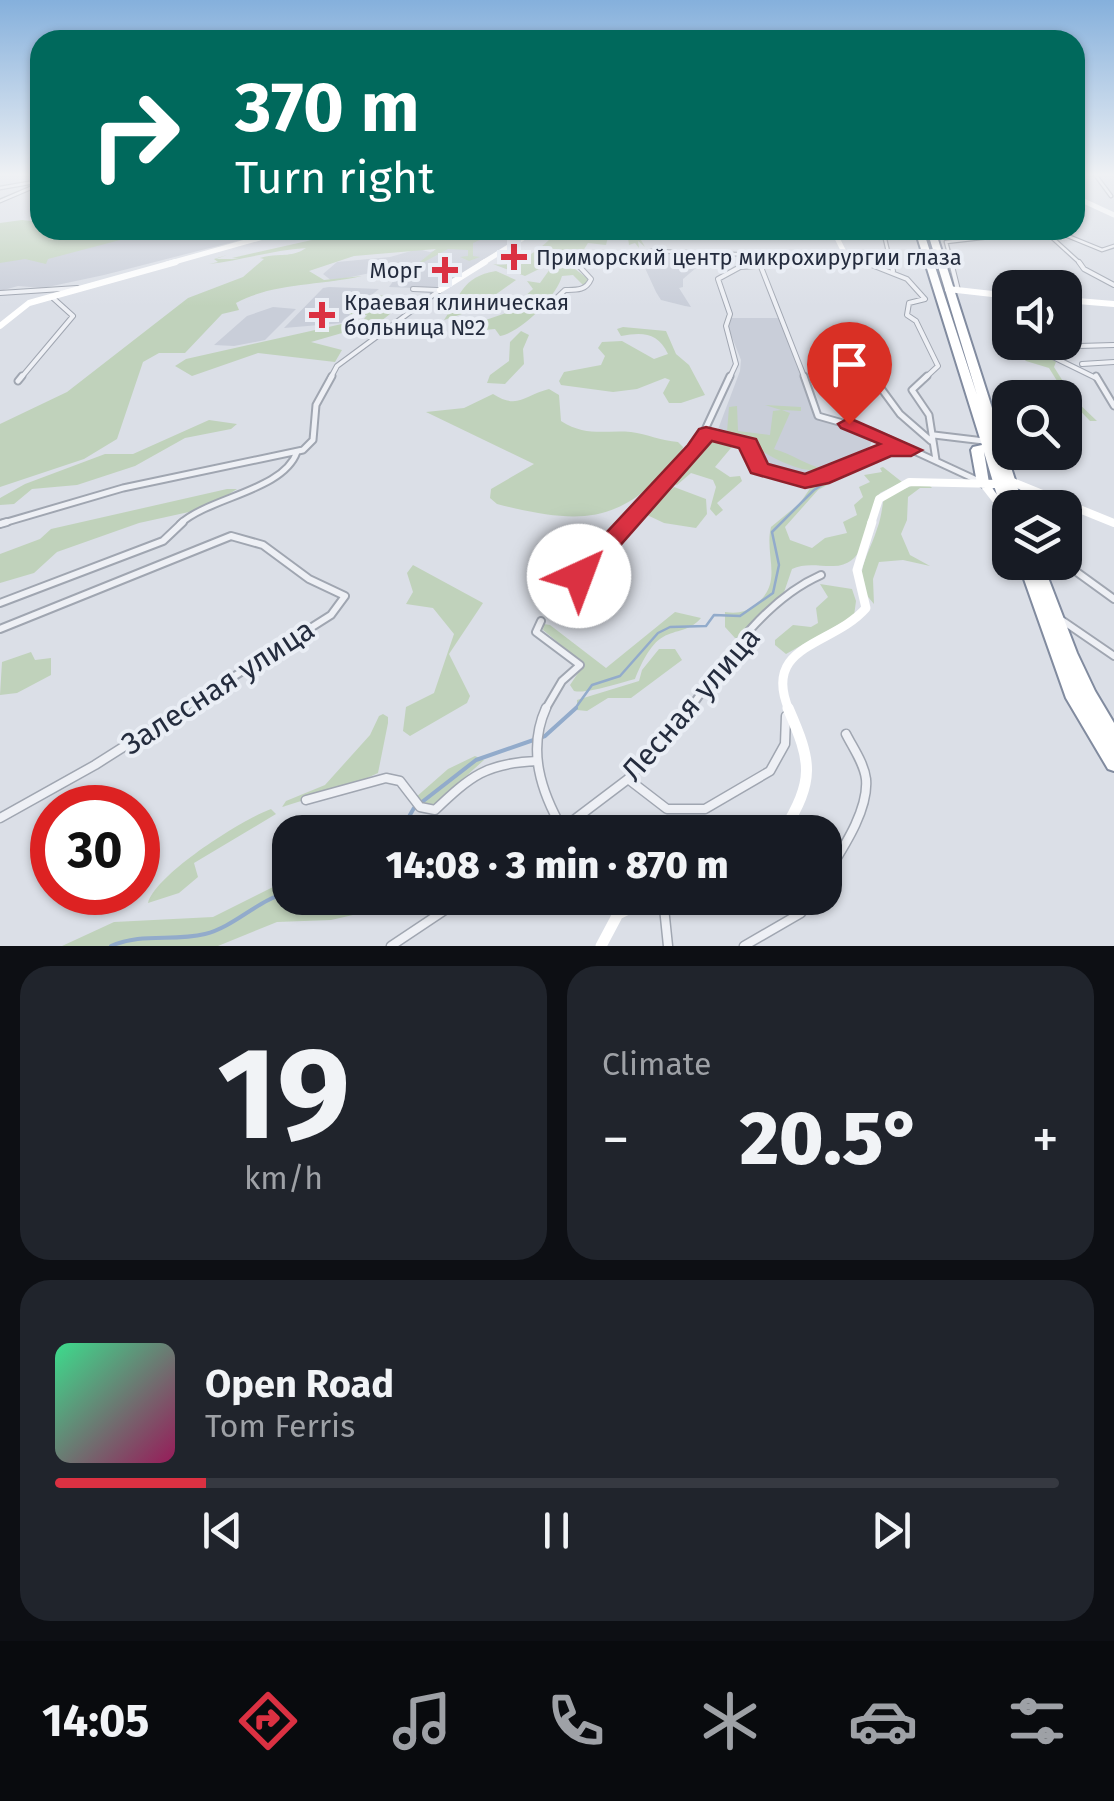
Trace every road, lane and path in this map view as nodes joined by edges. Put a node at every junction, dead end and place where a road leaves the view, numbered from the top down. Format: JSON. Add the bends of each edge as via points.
{"nodes":[{"id":1,"x":253,"y":240,"type":"edge"},
{"id":2,"x":520,"y":240,"type":"edge"},
{"id":3,"x":838,"y":240,"type":"edge"},
{"id":4,"x":885,"y":240,"type":"edge"},
{"id":5,"x":921,"y":240,"type":"edge"},
{"id":6,"x":936,"y":240,"type":"edge"},
{"id":7,"x":968,"y":240,"type":"edge"},
{"id":8,"x":1057,"y":240,"type":"edge"},
{"id":9,"x":1070,"y":240,"type":"edge"},
{"id":10,"x":1114,"y":246,"type":"edge"},
{"id":11,"x":844,"y":252,"type":"junction"},
{"id":12,"x":778,"y":265,"type":"junction"},
{"id":13,"x":761,"y":267,"type":"junction"},
{"id":14,"x":893,"y":271,"type":"junction"},
{"id":15,"x":1114,"y":286,"type":"edge"},
{"id":16,"x":86,"y":288,"type":"junction"},
{"id":17,"x":413,"y":289,"type":"dead end"},
{"id":18,"x":953,"y":289,"type":"junction"},
{"id":19,"x":440,"y":290,"type":"junction"},
{"id":20,"x":0,"y":293,"type":"edge"},
{"id":21,"x":992,"y":294,"type":"edge"},
{"id":22,"x":55,"y":296,"type":"junction"},
{"id":23,"x":1082,"y":301,"type":"edge"},
{"id":24,"x":1113,"y":304,"type":"edge"},
{"id":25,"x":544,"y":310,"type":"dead end"},
{"id":26,"x":0,"y":326,"type":"edge"},
{"id":27,"x":1114,"y":345,"type":"edge"},
{"id":28,"x":812,"y":358,"type":"dead end"},
{"id":29,"x":1114,"y":362,"type":"edge"},
{"id":30,"x":1080,"y":365,"type":"junction"},
{"id":31,"x":18,"y":381,"type":"dead end"},
{"id":32,"x":1114,"y":406,"type":"edge"},
{"id":33,"x":706,"y":433,"type":"junction"},
{"id":34,"x":932,"y":438,"type":"junction"},
{"id":35,"x":986,"y":444,"type":"junction"},
{"id":36,"x":911,"y":450,"type":"junction"},
{"id":37,"x":297,"y":452,"type":"junction"},
{"id":38,"x":936,"y":460,"type":"junction"},
{"id":39,"x":983,"y":483,"type":"junction"},
{"id":40,"x":1004,"y":483,"type":"junction"},
{"id":41,"x":1005,"y":490,"type":"edge"},
{"id":42,"x":1008,"y":490,"type":"edge"},
{"id":43,"x":992,"y":494,"type":"edge"},
{"id":44,"x":1114,"y":523,"type":"edge"},
{"id":45,"x":0,"y":524,"type":"edge"},
{"id":46,"x":821,"y":575,"type":"dead end"},
{"id":47,"x":579,"y":576,"type":"dead end"},
{"id":48,"x":1082,"y":576,"type":"edge"},
{"id":49,"x":1031,"y":580,"type":"edge"},
{"id":50,"x":1041,"y":580,"type":"edge"},
{"id":51,"x":1114,"y":599,"type":"edge"},
{"id":52,"x":0,"y":603,"type":"edge"},
{"id":53,"x":1052,"y":615,"type":"junction"},
{"id":54,"x":541,"y":621,"type":"dead end"},
{"id":55,"x":0,"y":629,"type":"edge"},
{"id":56,"x":1114,"y":656,"type":"edge"},
{"id":57,"x":785,"y":700,"type":"junction"},
{"id":58,"x":846,"y":734,"type":"dead end"},
{"id":59,"x":1114,"y":738,"type":"edge"},
{"id":60,"x":537,"y":761,"type":"junction"},
{"id":61,"x":1114,"y":763,"type":"edge"},
{"id":62,"x":628,"y":779,"type":"junction"},
{"id":63,"x":306,"y":800,"type":"dead end"},
{"id":64,"x":554,"y":815,"type":"edge"},
{"id":65,"x":582,"y":815,"type":"edge"},
{"id":66,"x":792,"y":815,"type":"edge"},
{"id":67,"x":0,"y":818,"type":"edge"},
{"id":68,"x":842,"y":846,"type":"edge"},
{"id":69,"x":438,"y":915,"type":"edge"},
{"id":70,"x":618,"y":915,"type":"edge"},
{"id":71,"x":665,"y":915,"type":"edge"},
{"id":72,"x":798,"y":915,"type":"edge"},
{"id":73,"x":392,"y":946,"type":"edge"},
{"id":74,"x":601,"y":946,"type":"edge"},
{"id":75,"x":668,"y":946,"type":"edge"},
{"id":76,"x":744,"y":946,"type":"edge"}],
"edges":[{"from":1,"to":16,"type":"main road"},
{"from":2,"to":19,"type":"main road"},
{"from":3,"to":11,"type":"main road"},
{"from":4,"to":14,"type":"street"},
{"from":5,"to":35,"type":"highway"},
{"from":6,"to":18,"type":"highway"},
{"from":7,"to":18,"type":"street","via":[[946,242]]},
{"from":8,"to":15,"type":"street","via":[[1084,269]]},
{"from":9,"to":10,"type":"street","via":[[1109,251]]},
{"from":11,"to":12,"type":"street"},
{"from":11,"to":14,"type":"street"},
{"from":12,"to":13,"type":"street"},
{"from":12,"to":25,"type":"street","via":[[758,255],[645,251],[639,262],[580,264],[590,284],[565,290]]},
{"from":13,"to":33,"type":"street","via":[[719,276],[736,364]]},
{"from":13,"to":36,"type":"street","via":[[822,418]]},
{"from":14,"to":34,"type":"street","via":[[909,276],[925,297],[909,303],[908,314],[938,366],[912,392],[928,412]]},
{"from":16,"to":20,"type":"street"},
{"from":16,"to":22,"type":"main road"},
{"from":17,"to":19,"type":"street"},
{"from":18,"to":21,"type":"main road"},
{"from":18,"to":40,"type":"highway"},
{"from":19,"to":37,"type":"street","via":[[337,366],[316,405],[311,444]]},
{"from":22,"to":26,"type":"main road"},
{"from":22,"to":31,"type":"street","via":[[74,316]]},
{"from":23,"to":24,"type":"main road"},
{"from":27,"to":30,"type":"street","via":[[1043,348]]},
{"from":28,"to":34,"type":"street","via":[[862,362],[897,414]]},
{"from":29,"to":30,"type":"street"},
{"from":30,"to":32,"type":"street","via":[[1095,374]]},
{"from":33,"to":36,"type":"street","via":[[748,443],[759,468],[805,481],[887,449]]},
{"from":33,"to":47,"type":"street"},
{"from":34,"to":35,"type":"street"},
{"from":34,"to":38,"type":"street"},
{"from":35,"to":39,"type":"highway","via":[[977,450]]},
{"from":35,"to":40,"type":"highway"},
{"from":36,"to":38,"type":"street"},
{"from":37,"to":45,"type":"street","via":[[123,488]]},
{"from":37,"to":52,"type":"street","via":[[264,484],[187,518],[162,541]]},
{"from":38,"to":39,"type":"street"},
{"from":39,"to":40,"type":"main road"},
{"from":39,"to":43,"type":"main road"},
{"from":39,"to":57,"type":"main road","name":"Лесная улица","via":[[909,482],[883,494],[857,570],[866,608],[790,660],[781,682]]},
{"from":40,"to":41,"type":"highway"},
{"from":40,"to":42,"type":"highway"},
{"from":40,"to":44,"type":"main road"},
{"from":46,"to":62,"type":"street","name":"Лесная улица","via":[[796,586],[730,654],[681,722]]},
{"from":48,"to":51,"type":"street"},
{"from":49,"to":61,"type":"highway","via":[[1074,698]]},
{"from":50,"to":53,"type":"highway"},
{"from":53,"to":56,"type":"street"},
{"from":53,"to":59,"type":"highway","via":[[1088,698]]},
{"from":54,"to":60,"type":"street","via":[[536,632],[580,665],[558,687],[537,730]]},
{"from":55,"to":67,"type":"street","name":"Залесная улица","via":[[214,540],[242,535],[309,579],[343,592],[344,601],[332,615],[95,765]]},
{"from":57,"to":62,"type":"street","via":[[785,744],[777,761],[712,806],[667,810]]},
{"from":57,"to":66,"type":"main road","via":[[809,765]]},
{"from":58,"to":68,"type":"street","via":[[866,788]]},
{"from":60,"to":63,"type":"street","via":[[488,764],[435,810],[420,807],[400,782],[386,778]]},
{"from":60,"to":64,"type":"street"},
{"from":62,"to":65,"type":"street","name":"Лесная улица"},
{"from":69,"to":73,"type":"street"},
{"from":70,"to":74,"type":"main road"},
{"from":71,"to":75,"type":"street"},
{"from":72,"to":76,"type":"street"}]}
